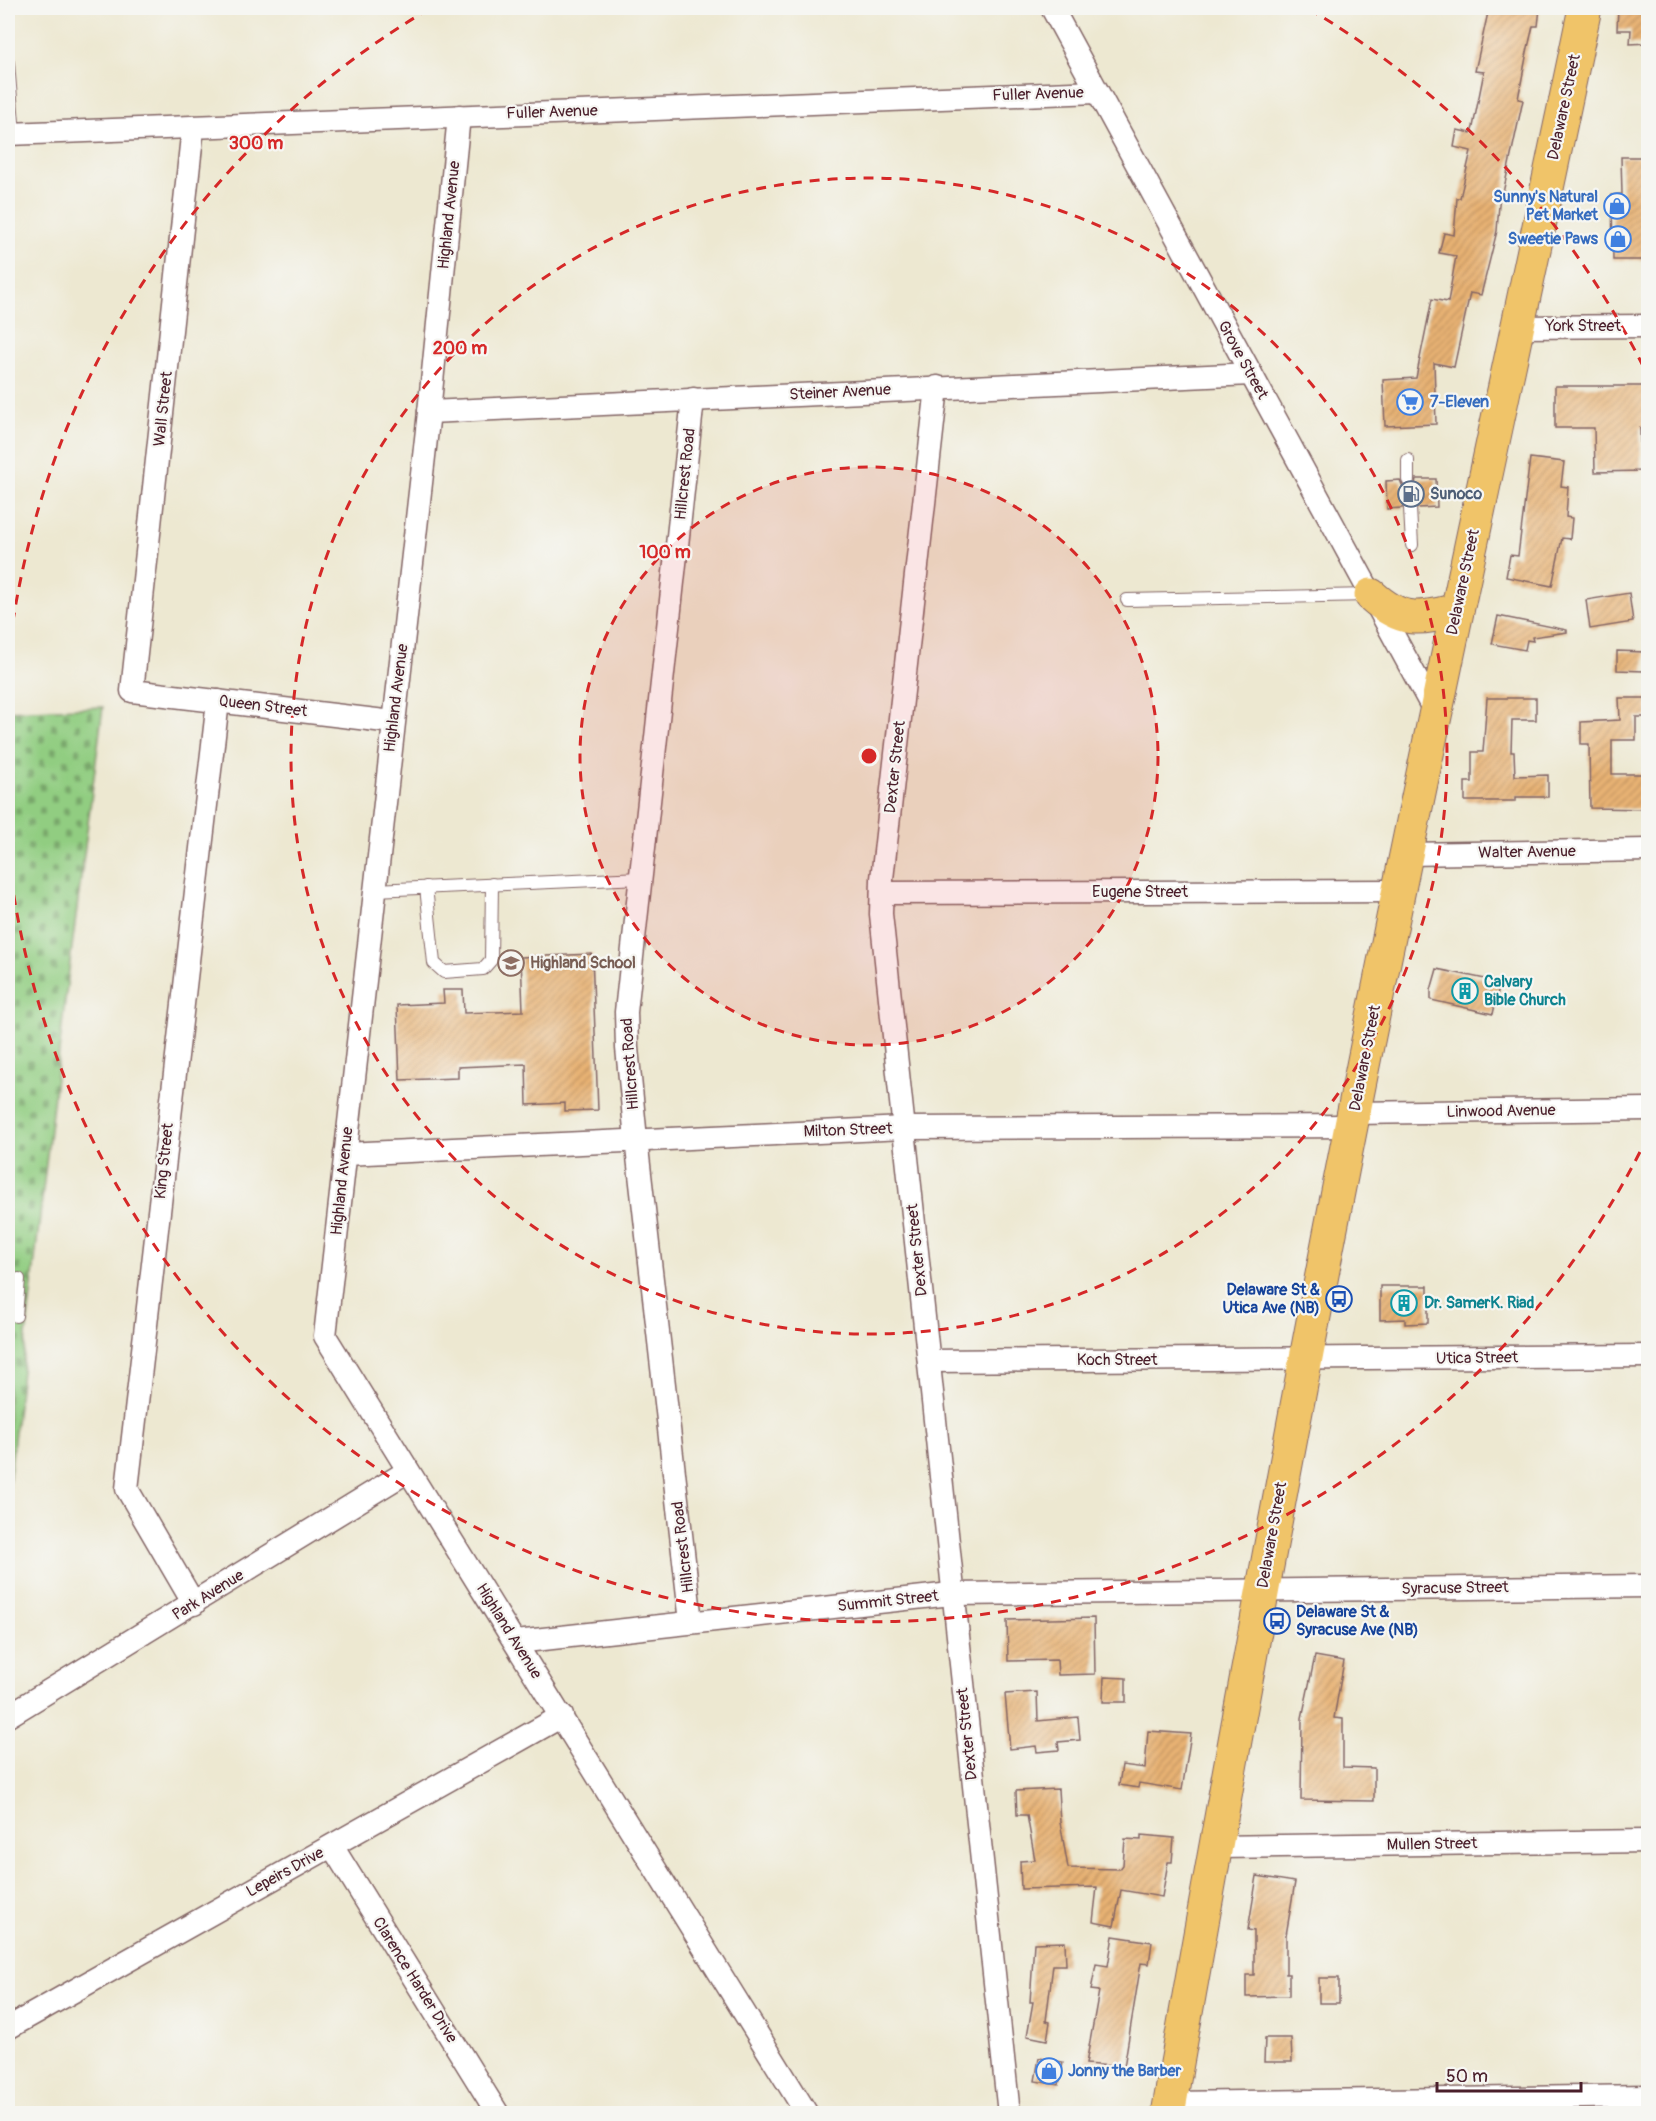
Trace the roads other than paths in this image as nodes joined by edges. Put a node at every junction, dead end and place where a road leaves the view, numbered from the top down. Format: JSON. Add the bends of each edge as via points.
{"nodes":[{"id":1,"x":1052,"y":8,"type":"edge"},
{"id":2,"x":1585,"y":8,"type":"edge"},
{"id":3,"x":8,"y":63,"type":"edge"},
{"id":4,"x":1097,"y":92,"type":"junction"},
{"id":5,"x":459,"y":116,"type":"junction"},
{"id":6,"x":193,"y":127,"type":"junction"},
{"id":7,"x":11,"y":134,"type":"edge"},
{"id":8,"x":1648,"y":326,"type":"edge"},
{"id":9,"x":1518,"y":327,"type":"junction"},
{"id":10,"x":1251,"y":374,"type":"junction"},
{"id":11,"x":937,"y":387,"type":"junction"},
{"id":12,"x":693,"y":399,"type":"junction"},
{"id":13,"x":429,"y":412,"type":"junction"},
{"id":14,"x":1408,"y":460,"type":"dead end"},
{"id":15,"x":1408,"y":480,"type":"dead end"},
{"id":16,"x":1410,"y":508,"type":"dead end"},
{"id":17,"x":1412,"y":545,"type":"dead end"},
{"id":18,"x":1371,"y":595,"type":"junction"},
{"id":19,"x":1127,"y":600,"type":"dead end"},
{"id":20,"x":1456,"y":610,"type":"junction"},
{"id":21,"x":132,"y":691,"type":"joint"},
{"id":22,"x":218,"y":701,"type":"junction"},
{"id":23,"x":1435,"y":712,"type":"junction"},
{"id":24,"x":393,"y":722,"type":"junction"},
{"id":25,"x":1648,"y":850,"type":"edge"},
{"id":26,"x":1406,"y":854,"type":"junction"},
{"id":27,"x":640,"y":878,"type":"junction"},
{"id":28,"x":492,"y":884,"type":"junction"},
{"id":29,"x":426,"y":887,"type":"junction"},
{"id":30,"x":375,"y":890,"type":"junction"},
{"id":31,"x":1399,"y":891,"type":"junction"},
{"id":32,"x":882,"y":893,"type":"junction"},
{"id":33,"x":1648,"y":1109,"type":"edge"},
{"id":34,"x":1352,"y":1120,"type":"junction"},
{"id":35,"x":904,"y":1128,"type":"junction"},
{"id":36,"x":636,"y":1139,"type":"junction"},
{"id":37,"x":345,"y":1154,"type":"junction"},
{"id":38,"x":20,"y":1279,"type":"dead end"},
{"id":39,"x":13,"y":1296,"type":"edge"},
{"id":40,"x":16,"y":1316,"type":"dead end"},
{"id":41,"x":1648,"y":1356,"type":"edge"},
{"id":42,"x":1305,"y":1360,"type":"junction"},
{"id":43,"x":929,"y":1361,"type":"junction"},
{"id":44,"x":408,"y":1471,"type":"junction"},
{"id":45,"x":1648,"y":1586,"type":"edge"},
{"id":46,"x":1262,"y":1591,"type":"junction"},
{"id":47,"x":951,"y":1594,"type":"junction"},
{"id":48,"x":194,"y":1604,"type":"junction"},
{"id":49,"x":691,"y":1622,"type":"junction"},
{"id":50,"x":516,"y":1642,"type":"junction"},
{"id":51,"x":8,"y":1716,"type":"edge"},
{"id":52,"x":562,"y":1716,"type":"junction"},
{"id":53,"x":1648,"y":1841,"type":"edge"},
{"id":54,"x":332,"y":1846,"type":"junction"},
{"id":55,"x":1216,"y":1846,"type":"junction"},
{"id":56,"x":8,"y":2028,"type":"edge"},
{"id":57,"x":1648,"y":2096,"type":"edge"},
{"id":58,"x":1169,"y":2108,"type":"edge"},
{"id":59,"x":498,"y":2114,"type":"edge"},
{"id":60,"x":807,"y":2114,"type":"edge"},
{"id":61,"x":1009,"y":2114,"type":"edge"}],
"edges":[{"from":1,"to":4,"type":"street","name":"Grove Street"},
{"from":2,"to":9,"type":"main road","name":"Delaware Street"},
{"from":3,"to":7,"type":"lane"},
{"from":4,"to":5,"type":"street","name":"Fuller Avenue"},
{"from":4,"to":10,"type":"street","name":"Grove Street"},
{"from":5,"to":6,"type":"street","name":"Fuller Avenue"},
{"from":5,"to":13,"type":"street","name":"Highland Avenue"},
{"from":6,"to":7,"type":"street","name":"Fuller Avenue"},
{"from":6,"to":21,"type":"street","name":"Wall Street"},
{"from":8,"to":9,"type":"street","name":"York Street"},
{"from":9,"to":20,"type":"main road","name":"Delaware Street"},
{"from":10,"to":11,"type":"street","name":"Steiner Avenue"},
{"from":10,"to":18,"type":"street","name":"Grove Street"},
{"from":11,"to":12,"type":"street","name":"Steiner Avenue"},
{"from":11,"to":32,"type":"street","name":"Dexter Street"},
{"from":12,"to":13,"type":"street","name":"Steiner Avenue"},
{"from":12,"to":27,"type":"street","name":"Hillcrest Road"},
{"from":13,"to":24,"type":"street","name":"Highland Avenue"},
{"from":14,"to":15,"type":"lane"},
{"from":16,"to":17,"type":"lane"},
{"from":18,"to":19,"type":"lane"},
{"from":18,"to":20,"type":"main road","via":[[1387,610],[1405,617],[1427,618]]},
{"from":18,"to":23,"type":"street","name":"Grove Street"},
{"from":20,"to":23,"type":"main road","name":"Delaware Street"},
{"from":21,"to":22,"type":"street","name":"Queen Street"},
{"from":22,"to":24,"type":"street","name":"Queen Street"},
{"from":22,"to":48,"type":"street","name":"King Street","via":[[127,1489]]},
{"from":23,"to":26,"type":"main road","name":"Delaware Street"},
{"from":24,"to":30,"type":"street","name":"Highland Avenue"},
{"from":25,"to":26,"type":"street","name":"Walter Avenue"},
{"from":26,"to":31,"type":"main road","name":"Delaware Street"},
{"from":27,"to":28,"type":"lane"},
{"from":27,"to":36,"type":"street","name":"Hillcrest Road","via":[[626,1012]]},
{"from":28,"to":29,"type":"lane"},
{"from":28,"to":29,"type":"lane","via":[[491,960],[483,969],[444,972],[434,963]]},
{"from":29,"to":30,"type":"lane"},
{"from":30,"to":37,"type":"street","name":"Highland Avenue"},
{"from":31,"to":32,"type":"street","name":"Eugene Street"},
{"from":31,"to":34,"type":"main road","name":"Delaware Street"},
{"from":32,"to":35,"type":"street","name":"Dexter Street"},
{"from":33,"to":34,"type":"street","name":"Linwood Avenue"},
{"from":34,"to":35,"type":"street","name":"Milton Street"},
{"from":34,"to":42,"type":"main road","name":"Delaware Street"},
{"from":35,"to":36,"type":"street","name":"Milton Street"},
{"from":35,"to":43,"type":"street","name":"Dexter Street"},
{"from":36,"to":37,"type":"street","name":"Milton Street"},
{"from":36,"to":49,"type":"street","name":"Hillcrest Road"},
{"from":37,"to":44,"type":"street","name":"Highland Avenue","via":[[325,1336]]},
{"from":38,"to":39,"type":"lane"},
{"from":39,"to":40,"type":"lane"},
{"from":41,"to":42,"type":"street","name":"Utica Street"},
{"from":42,"to":43,"type":"street","name":"Koch Street"},
{"from":42,"to":46,"type":"main road","name":"Delaware Street"},
{"from":43,"to":47,"type":"street","name":"Dexter Street"},
{"from":44,"to":48,"type":"street","name":"Park Avenue"},
{"from":44,"to":50,"type":"street","name":"Highland Avenue"},
{"from":45,"to":46,"type":"street","name":"Syracuse Street"},
{"from":46,"to":47,"type":"street","name":"Summit Street"},
{"from":46,"to":55,"type":"main road","name":"Delaware Street"},
{"from":47,"to":49,"type":"street","name":"Summit Street"},
{"from":47,"to":61,"type":"street","name":"Dexter Street"},
{"from":48,"to":51,"type":"street","name":"Park Avenue"},
{"from":49,"to":50,"type":"street","name":"Summit Street"},
{"from":50,"to":52,"type":"street","name":"Highland Avenue"},
{"from":52,"to":54,"type":"street","name":"Lepeirs Drive"},
{"from":52,"to":60,"type":"street","name":"Highland Avenue"},
{"from":53,"to":55,"type":"street","name":"Mullen Street"},
{"from":54,"to":56,"type":"street","name":"Lepeirs Drive"},
{"from":54,"to":59,"type":"street","name":"Clarence Harder Drive"},
{"from":55,"to":58,"type":"main road","name":"Delaware Street"},
{"from":57,"to":58,"type":"street"}]}
